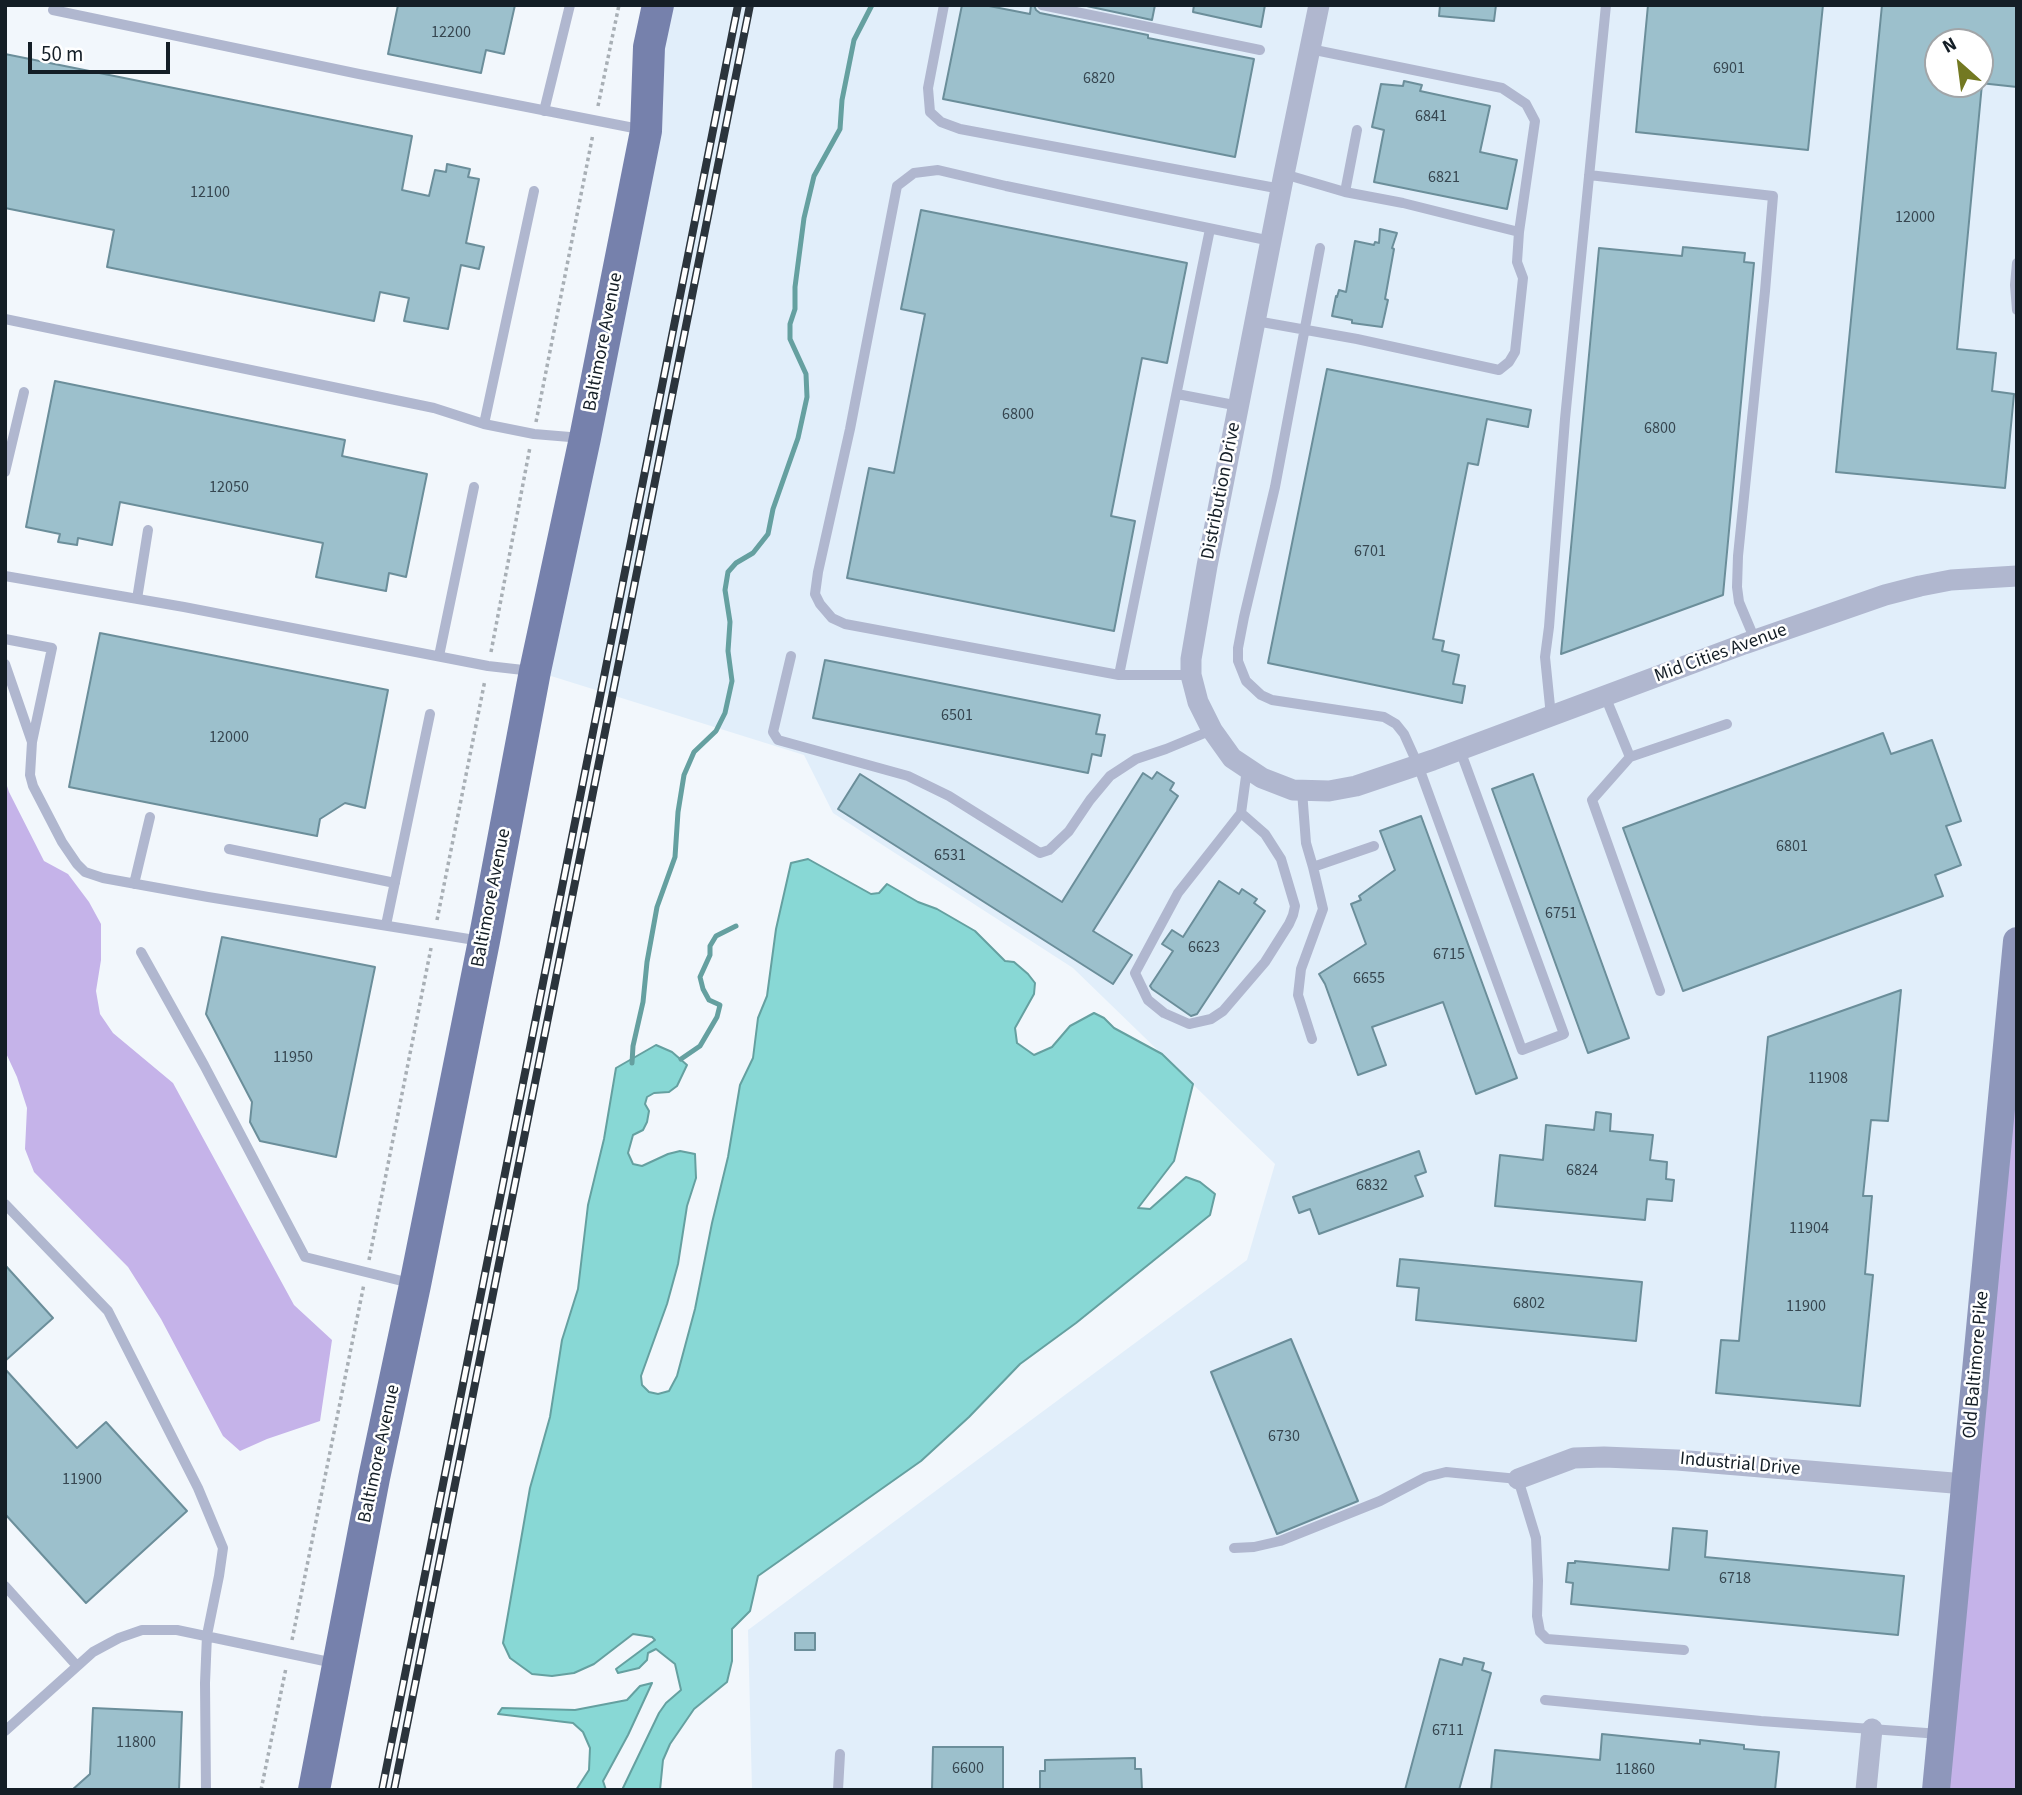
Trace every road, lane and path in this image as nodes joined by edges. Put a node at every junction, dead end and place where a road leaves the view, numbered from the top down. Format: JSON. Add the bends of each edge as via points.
{"nodes":[{"id":1,"x":570,"y":5,"type":"edge"},
{"id":2,"x":619,"y":5,"type":"edge"},
{"id":3,"x":658,"y":5,"type":"edge"},
{"id":4,"x":944,"y":5,"type":"edge"},
{"id":5,"x":1042,"y":5,"type":"edge"},
{"id":6,"x":1319,"y":5,"type":"edge"},
{"id":7,"x":1606,"y":5,"type":"edge"},
{"id":8,"x":53,"y":10,"type":"dead end"},
{"id":9,"x":1310,"y":49,"type":"junction"},
{"id":10,"x":1260,"y":50,"type":"dead end"},
{"id":11,"x":544,"y":111,"type":"junction"},
{"id":12,"x":595,"y":120,"type":"junction"},
{"id":13,"x":1357,"y":130,"type":"dead end"},
{"id":14,"x":646,"y":131,"type":"junction"},
{"id":15,"x":1589,"y":175,"type":"junction"},
{"id":16,"x":1282,"y":182,"type":"junction"},
{"id":17,"x":534,"y":191,"type":"dead end"},
{"id":18,"x":1345,"y":192,"type":"junction"},
{"id":19,"x":1210,"y":229,"type":"junction"},
{"id":20,"x":1519,"y":232,"type":"junction"},
{"id":21,"x":1271,"y":241,"type":"junction"},
{"id":22,"x":1320,"y":248,"type":"dead end"},
{"id":23,"x":2017,"y":263,"type":"edge"},
{"id":24,"x":2017,"y":310,"type":"edge"},
{"id":25,"x":5,"y":319,"type":"edge"},
{"id":26,"x":1256,"y":321,"type":"junction"},
{"id":27,"x":1305,"y":330,"type":"junction"},
{"id":28,"x":24,"y":392,"type":"dead end"},
{"id":29,"x":1177,"y":394,"type":"junction"},
{"id":30,"x":1239,"y":406,"type":"junction"},
{"id":31,"x":484,"y":424,"type":"junction"},
{"id":32,"x":534,"y":434,"type":"junction"},
{"id":33,"x":585,"y":438,"type":"junction"},
{"id":34,"x":5,"y":472,"type":"edge"},
{"id":35,"x":474,"y":487,"type":"dead end"},
{"id":36,"x":148,"y":530,"type":"dead end"},
{"id":37,"x":5,"y":576,"type":"edge"},
{"id":38,"x":2017,"y":576,"type":"edge"},
{"id":39,"x":137,"y":599,"type":"junction"},
{"id":40,"x":5,"y":639,"type":"edge"},
{"id":41,"x":1755,"y":640,"type":"junction"},
{"id":42,"x":439,"y":656,"type":"junction"},
{"id":43,"x":791,"y":656,"type":"dead end"},
{"id":44,"x":5,"y":664,"type":"edge"},
{"id":45,"x":488,"y":666,"type":"junction"},
{"id":46,"x":535,"y":671,"type":"junction"},
{"id":47,"x":1119,"y":675,"type":"junction"},
{"id":48,"x":1191,"y":675,"type":"junction"},
{"id":49,"x":1605,"y":696,"type":"junction"},
{"id":50,"x":430,"y":715,"type":"dead end"},
{"id":51,"x":1551,"y":716,"type":"junction"},
{"id":52,"x":1727,"y":724,"type":"dead end"},
{"id":53,"x":1212,"y":730,"type":"junction"},
{"id":54,"x":32,"y":742,"type":"junction"},
{"id":55,"x":1460,"y":750,"type":"junction"},
{"id":56,"x":1630,"y":757,"type":"junction"},
{"id":57,"x":1425,"y":763,"type":"junction"},
{"id":58,"x":1247,"y":769,"type":"junction"},
{"id":59,"x":1302,"y":791,"type":"junction"},
{"id":60,"x":1241,"y":813,"type":"junction"},
{"id":61,"x":150,"y":817,"type":"dead end"},
{"id":62,"x":1374,"y":846,"type":"dead end"},
{"id":63,"x":229,"y":849,"type":"dead end"},
{"id":64,"x":1313,"y":867,"type":"junction"},
{"id":65,"x":394,"y":883,"type":"junction"},
{"id":66,"x":134,"y":884,"type":"junction"},
{"id":67,"x":386,"y":925,"type":"junction"},
{"id":68,"x":434,"y":933,"type":"junction"},
{"id":69,"x":484,"y":941,"type":"junction"},
{"id":70,"x":2017,"y":941,"type":"edge"},
{"id":71,"x":141,"y":952,"type":"dead end"},
{"id":72,"x":1660,"y":992,"type":"dead end"},
{"id":73,"x":1311,"y":1039,"type":"dead end"},
{"id":74,"x":5,"y":1204,"type":"edge"},
{"id":75,"x":367,"y":1273,"type":"junction"},
{"id":76,"x":415,"y":1285,"type":"junction"},
{"id":77,"x":1518,"y":1479,"type":"junction"},
{"id":78,"x":1965,"y":1483,"type":"junction"},
{"id":79,"x":1234,"y":1548,"type":"dead end"},
{"id":80,"x":5,"y":1586,"type":"edge"},
{"id":81,"x":207,"y":1635,"type":"junction"},
{"id":82,"x":1684,"y":1650,"type":"dead end"},
{"id":83,"x":289,"y":1655,"type":"junction"},
{"id":84,"x":338,"y":1664,"type":"junction"},
{"id":85,"x":77,"y":1666,"type":"junction"},
{"id":86,"x":1545,"y":1700,"type":"dead end"},
{"id":87,"x":1872,"y":1728,"type":"junction"},
{"id":88,"x":5,"y":1731,"type":"edge"},
{"id":89,"x":1942,"y":1734,"type":"junction"},
{"id":90,"x":840,"y":1754,"type":"dead end"},
{"id":91,"x":206,"y":1790,"type":"edge"},
{"id":92,"x":261,"y":1790,"type":"edge"},
{"id":93,"x":314,"y":1790,"type":"edge"},
{"id":94,"x":838,"y":1790,"type":"edge"},
{"id":95,"x":1866,"y":1790,"type":"edge"},
{"id":96,"x":1936,"y":1790,"type":"edge"}],
"edges":[{"from":1,"to":11,"type":"lane"},
{"from":2,"to":12,"type":"path"},
{"from":3,"to":14,"type":"main road","name":"Baltimore Avenue","via":[[649,47]]},
{"from":4,"to":16,"type":"lane","via":[[928,88],[930,112],[940,122]]},
{"from":5,"to":10,"type":"lane"},
{"from":6,"to":9,"type":"street","name":"Distribution Drive"},
{"from":7,"to":15,"type":"lane"},
{"from":8,"to":11,"type":"lane"},
{"from":9,"to":16,"type":"street","name":"Distribution Drive"},
{"from":9,"to":20,"type":"lane","via":[[1502,88],[1526,104],[1535,121]]},
{"from":11,"to":12,"type":"lane"},
{"from":12,"to":14,"type":"lane"},
{"from":12,"to":32,"type":"path"},
{"from":13,"to":18,"type":"lane"},
{"from":14,"to":33,"type":"main road","name":"Baltimore Avenue"},
{"from":15,"to":41,"type":"lane","via":[[1773,196],[1738,556],[1740,602]]},
{"from":15,"to":51,"type":"lane","via":[[1545,657]]},
{"from":16,"to":18,"type":"lane"},
{"from":16,"to":21,"type":"street","name":"Distribution Drive"},
{"from":17,"to":31,"type":"lane"},
{"from":18,"to":20,"type":"lane"},
{"from":19,"to":21,"type":"lane"},
{"from":19,"to":29,"type":"lane"},
{"from":19,"to":47,"type":"lane","via":[[938,170],[914,173],[897,186],[818,572],[815,594],[820,604],[845,624]]},
{"from":20,"to":27,"type":"lane","via":[[1517,262],[1523,278],[1515,352],[1499,370]]},
{"from":21,"to":26,"type":"street","name":"Distribution Drive"},
{"from":22,"to":27,"type":"lane"},
{"from":23,"to":24,"type":"lane"},
{"from":25,"to":31,"type":"lane","via":[[434,408]]},
{"from":26,"to":27,"type":"lane"},
{"from":26,"to":30,"type":"street","name":"Distribution Drive"},
{"from":27,"to":57,"type":"lane","via":[[1238,661],[1246,681],[1272,700],[1390,720]]},
{"from":28,"to":34,"type":"lane"},
{"from":29,"to":30,"type":"lane"},
{"from":29,"to":47,"type":"lane"},
{"from":30,"to":48,"type":"street","name":"Distribution Drive"},
{"from":31,"to":32,"type":"lane"},
{"from":32,"to":33,"type":"lane"},
{"from":32,"to":45,"type":"path"},
{"from":33,"to":46,"type":"main road","name":"Baltimore Avenue"},
{"from":35,"to":42,"type":"lane"},
{"from":36,"to":39,"type":"lane"},
{"from":37,"to":39,"type":"lane"},
{"from":38,"to":41,"type":"street","name":"Mid Cities Avenue","via":[[1920,586]]},
{"from":39,"to":42,"type":"lane"},
{"from":40,"to":54,"type":"lane","via":[[52,649]]},
{"from":41,"to":49,"type":"street","name":"Mid Cities Avenue"},
{"from":42,"to":45,"type":"lane"},
{"from":43,"to":53,"type":"lane","via":[[773,732],[778,740],[908,776],[1040,853],[1069,831],[1110,776],[1136,759]]},
{"from":44,"to":54,"type":"lane"},
{"from":45,"to":46,"type":"lane"},
{"from":45,"to":68,"type":"path"},
{"from":46,"to":69,"type":"main road","name":"Baltimore Avenue"},
{"from":47,"to":48,"type":"lane"},
{"from":48,"to":53,"type":"street","name":"Distribution Drive"},
{"from":49,"to":51,"type":"street","name":"Mid Cities Avenue"},
{"from":49,"to":56,"type":"lane"},
{"from":50,"to":65,"type":"lane"},
{"from":51,"to":55,"type":"street","name":"Mid Cities Avenue"},
{"from":52,"to":56,"type":"lane"},
{"from":53,"to":58,"type":"street","name":"Distribution Drive","via":[[1232,758]]},
{"from":54,"to":66,"type":"lane","via":[[33,786],[77,864],[85,872]]},
{"from":55,"to":57,"type":"street","name":"Mid Cities Avenue"},
{"from":55,"to":57,"type":"lane","via":[[1564,1034],[1522,1050]]},
{"from":56,"to":72,"type":"lane","via":[[1592,800]]},
{"from":57,"to":59,"type":"street","name":"Distribution Drive","via":[[1356,786]]},
{"from":58,"to":59,"type":"street","name":"Distribution Drive"},
{"from":58,"to":60,"type":"lane"},
{"from":59,"to":64,"type":"lane"},
{"from":60,"to":60,"type":"lane","via":[[1265,834],[1281,859],[1295,906],[1293,915],[1265,962],[1223,1012],[1189,1024],[1148,1000],[1135,973],[1178,893]]},
{"from":61,"to":66,"type":"lane"},
{"from":62,"to":64,"type":"lane"},
{"from":63,"to":65,"type":"lane"},
{"from":64,"to":73,"type":"lane","via":[[1323,909],[1301,969],[1298,995]]},
{"from":65,"to":67,"type":"lane"},
{"from":66,"to":67,"type":"lane"},
{"from":67,"to":68,"type":"lane"},
{"from":68,"to":69,"type":"lane"},
{"from":68,"to":75,"type":"path"},
{"from":69,"to":76,"type":"main road","name":"Baltimore Avenue"},
{"from":70,"to":78,"type":"main road","name":"Old Baltimore Pike"},
{"from":71,"to":75,"type":"lane","via":[[305,1258]]},
{"from":74,"to":81,"type":"lane","via":[[108,1311],[198,1488],[222,1548]]},
{"from":75,"to":76,"type":"lane"},
{"from":75,"to":83,"type":"path"},
{"from":76,"to":84,"type":"main road","name":"Baltimore Avenue"},
{"from":77,"to":78,"type":"street","name":"Industrial Drive","via":[[1574,1458],[1604,1457]]},
{"from":77,"to":79,"type":"lane","via":[[1446,1472],[1280,1541]]},
{"from":77,"to":82,"type":"lane","via":[[1536,1538],[1540,1632],[1548,1639]]},
{"from":78,"to":89,"type":"main road","name":"Old Baltimore Pike"},
{"from":80,"to":85,"type":"lane"},
{"from":81,"to":83,"type":"lane"},
{"from":81,"to":85,"type":"lane","via":[[142,1630],[93,1652]]},
{"from":81,"to":91,"type":"lane"},
{"from":83,"to":84,"type":"lane"},
{"from":83,"to":92,"type":"path"},
{"from":84,"to":93,"type":"main road","name":"Baltimore Avenue"},
{"from":85,"to":88,"type":"lane"},
{"from":86,"to":87,"type":"lane"},
{"from":87,"to":89,"type":"lane"},
{"from":87,"to":95,"type":"street"},
{"from":89,"to":96,"type":"main road","name":"Old Baltimore Pike"},
{"from":90,"to":94,"type":"lane"}]}
